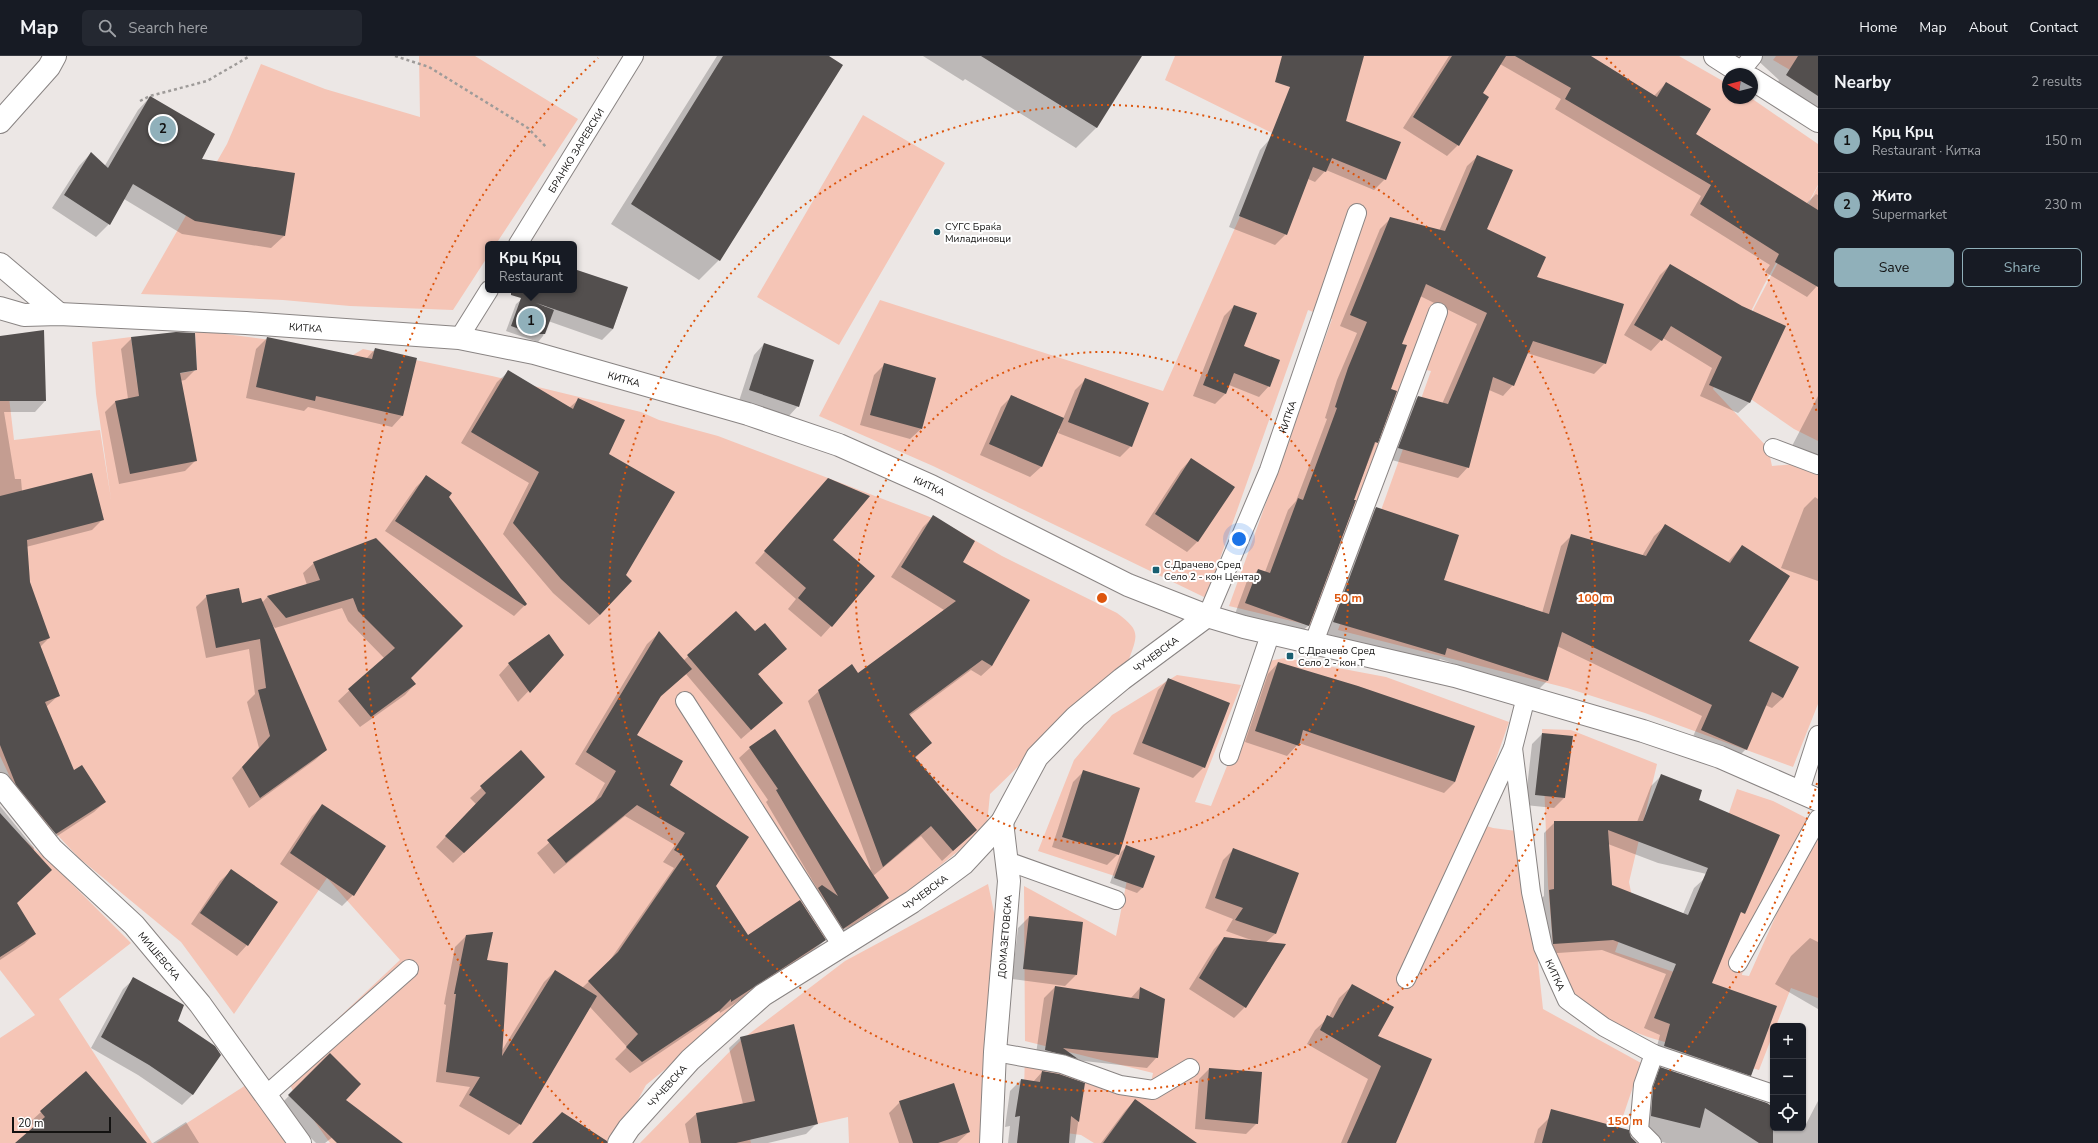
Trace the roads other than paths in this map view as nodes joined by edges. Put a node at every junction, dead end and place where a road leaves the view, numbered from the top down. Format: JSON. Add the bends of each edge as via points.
{"nodes":[{"id":1,"x":55,"y":56,"type":"edge"},
{"id":2,"x":634,"y":56,"type":"edge"},
{"id":3,"x":1715,"y":56,"type":"edge"},
{"id":4,"x":1742,"y":68,"type":"edge"},
{"id":5,"x":1758,"y":78,"type":"edge"},
{"id":6,"x":1818,"y":121,"type":"edge"},
{"id":7,"x":0,"y":122,"type":"edge"},
{"id":8,"x":1357,"y":213,"type":"dead end"},
{"id":9,"x":520,"y":241,"type":"edge"},
{"id":10,"x":0,"y":264,"type":"edge"},
{"id":11,"x":487,"y":293,"type":"edge"},
{"id":12,"x":0,"y":308,"type":"edge"},
{"id":13,"x":1438,"y":312,"type":"dead end"},
{"id":14,"x":59,"y":314,"type":"junction"},
{"id":15,"x":459,"y":338,"type":"junction"},
{"id":16,"x":1773,"y":448,"type":"dead end"},
{"id":17,"x":1818,"y":465,"type":"edge"},
{"id":18,"x":1207,"y":616,"type":"junction"},
{"id":19,"x":1271,"y":632,"type":"junction"},
{"id":20,"x":1314,"y":642,"type":"junction"},
{"id":21,"x":1526,"y":697,"type":"junction"},
{"id":22,"x":685,"y":701,"type":"dead end"},
{"id":23,"x":1818,"y":735,"type":"edge"},
{"id":24,"x":1513,"y":748,"type":"junction"},
{"id":25,"x":1229,"y":756,"type":"dead end"},
{"id":26,"x":0,"y":784,"type":"edge"},
{"id":27,"x":1809,"y":796,"type":"edge"},
{"id":28,"x":1818,"y":818,"type":"edge"},
{"id":29,"x":1002,"y":822,"type":"junction"},
{"id":30,"x":1007,"y":861,"type":"junction"},
{"id":31,"x":1116,"y":900,"type":"dead end"},
{"id":32,"x":842,"y":946,"type":"junction"},
{"id":33,"x":1738,"y":963,"type":"dead end"},
{"id":34,"x":409,"y":969,"type":"dead end"},
{"id":35,"x":1406,"y":980,"type":"dead end"},
{"id":36,"x":995,"y":1052,"type":"junction"},
{"id":37,"x":1654,"y":1054,"type":"junction"},
{"id":38,"x":1190,"y":1068,"type":"dead end"},
{"id":39,"x":1770,"y":1093,"type":"edge"},
{"id":40,"x":265,"y":1096,"type":"junction"},
{"id":41,"x":300,"y":1143,"type":"edge"},
{"id":42,"x":619,"y":1143,"type":"edge"},
{"id":43,"x":991,"y":1143,"type":"edge"},
{"id":44,"x":1652,"y":1143,"type":"edge"}],
"edges":[{"from":1,"to":7,"type":"main road","via":[[49,67]]},
{"from":2,"to":9,"type":"lane","name":"БРАНКО ЗАРЕВСКИ"},
{"from":3,"to":4,"type":"main road"},
{"from":5,"to":6,"type":"main road"},
{"from":8,"to":18,"type":"lane","name":"КИТКА","via":[[1269,470]]},
{"from":10,"to":14,"type":"main road"},
{"from":11,"to":15,"type":"lane"},
{"from":12,"to":14,"type":"main road","name":"КИТКА","via":[[24,315]]},
{"from":13,"to":20,"type":"lane"},
{"from":14,"to":15,"type":"main road","name":"КИТКА","via":[[246,323]]},
{"from":15,"to":18,"type":"main road","name":"КИТКА","via":[[534,353],[748,414],[839,445],[931,486],[1128,585]]},
{"from":16,"to":17,"type":"lane"},
{"from":18,"to":19,"type":"main road","name":"КИТКА"},
{"from":18,"to":29,"type":"main road","name":"ЧУЧЕВСКА","via":[[1076,716],[1037,757]]},
{"from":19,"to":20,"type":"main road","name":"КИТКА"},
{"from":19,"to":25,"type":"lane"},
{"from":20,"to":21,"type":"main road","name":"КИТКА","via":[[1455,676]]},
{"from":21,"to":24,"type":"lane","name":"КИТКА"},
{"from":21,"to":27,"type":"main road","name":"КИТКА","via":[[1643,731],[1720,757]]},
{"from":22,"to":32,"type":"lane"},
{"from":23,"to":27,"type":"lane","name":"КИТКА"},
{"from":24,"to":35,"type":"lane","name":"КИТКА"},
{"from":24,"to":37,"type":"lane","name":"КИТКА","via":[[1531,892],[1543,947],[1567,1000],[1604,1027]]},
{"from":26,"to":40,"type":"main road","name":"МИШЕВСКА","via":[[52,849],[134,925],[200,1004]]},
{"from":28,"to":33,"type":"lane"},
{"from":29,"to":30,"type":"main road","name":"ДОМАЗЕТОВСКА"},
{"from":29,"to":32,"type":"main road","name":"ЧУЧЕВСКА","via":[[963,864],[912,902]]},
{"from":30,"to":31,"type":"lane"},
{"from":30,"to":36,"type":"main road","name":"ДОМАЗЕТОВСКА","via":[[1009,881]]},
{"from":32,"to":42,"type":"main road","name":"ЧУЧЕВСКА","via":[[763,995],[690,1060],[628,1128]]},
{"from":34,"to":40,"type":"lane"},
{"from":36,"to":38,"type":"lane","via":[[1062,1064],[1120,1085],[1153,1090]]},
{"from":36,"to":43,"type":"main road","name":"ДОМАЗЕТОВСКА"},
{"from":37,"to":39,"type":"lane","name":"КИТКА"},
{"from":37,"to":44,"type":"lane","via":[[1643,1085],[1640,1130]]},
{"from":40,"to":41,"type":"main road","name":"МИШЕВСКА"}]}
